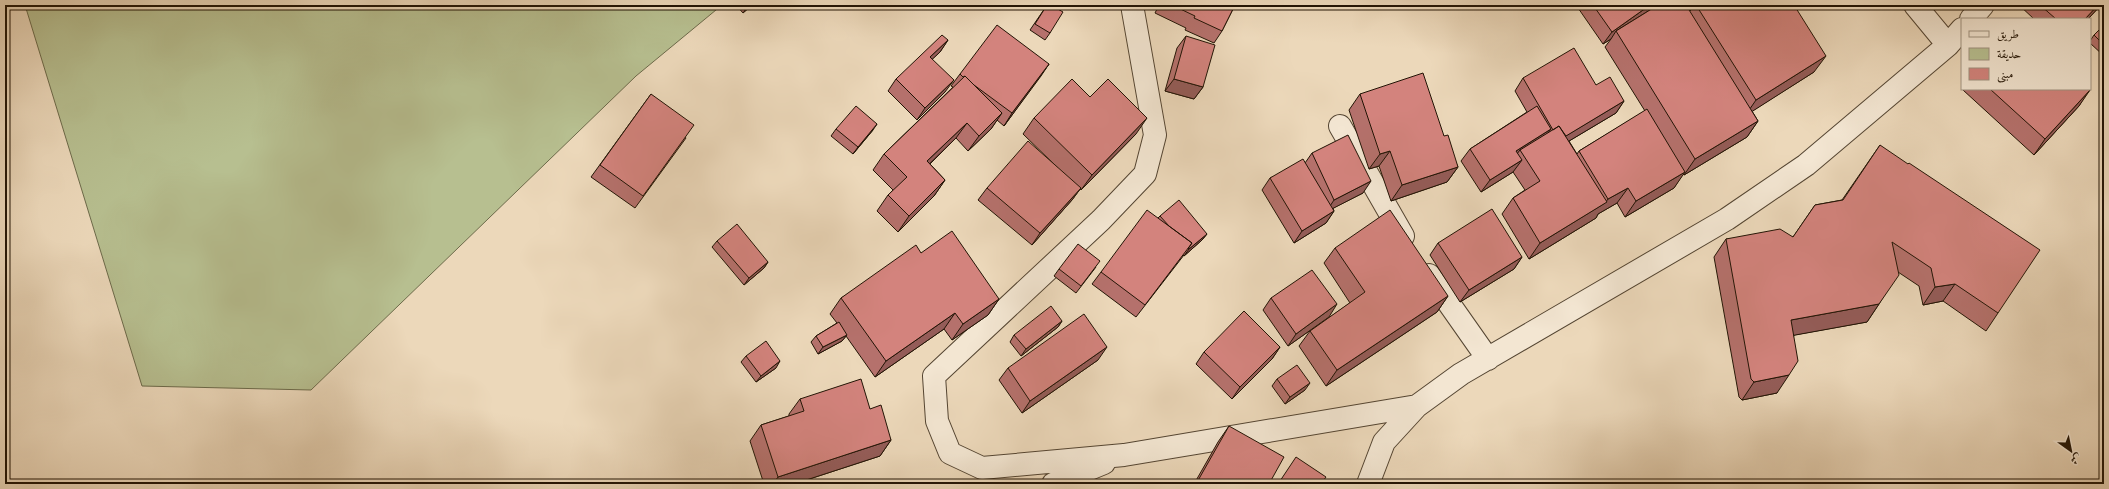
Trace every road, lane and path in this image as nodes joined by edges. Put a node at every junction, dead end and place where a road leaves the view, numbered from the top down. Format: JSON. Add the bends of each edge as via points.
{"nodes":[{"id":1,"x":1132,"y":5,"type":"edge"},
{"id":2,"x":1915,"y":5,"type":"edge"},
{"id":3,"x":1983,"y":5,"type":"edge"},
{"id":4,"x":1972,"y":18,"type":"edge"},
{"id":5,"x":1955,"y":37,"type":"edge"},
{"id":6,"x":1340,"y":126,"type":"dead end"},
{"id":7,"x":1488,"y":359,"type":"junction"},
{"id":8,"x":1417,"y":406,"type":"junction"},
{"id":9,"x":1124,"y":455,"type":"junction"},
{"id":10,"x":1054,"y":484,"type":"edge"},
{"id":11,"x":1368,"y":484,"type":"edge"}],
"edges":[{"from":1,"to":9,"type":"street","via":[[1155,135],[1145,174],[1101,220],[934,376],[937,421],[950,453],[982,468]]},
{"from":2,"to":5,"type":"street"},
{"from":3,"to":4,"type":"street"},
{"from":5,"to":7,"type":"street","via":[[1806,165],[1745,207]]},
{"from":6,"to":7,"type":"street","via":[[1415,254]]},
{"from":7,"to":8,"type":"street","via":[[1461,374]]},
{"from":8,"to":9,"type":"street"},
{"from":8,"to":11,"type":"street","via":[[1384,442]]},
{"from":9,"to":10,"type":"street"}]}
